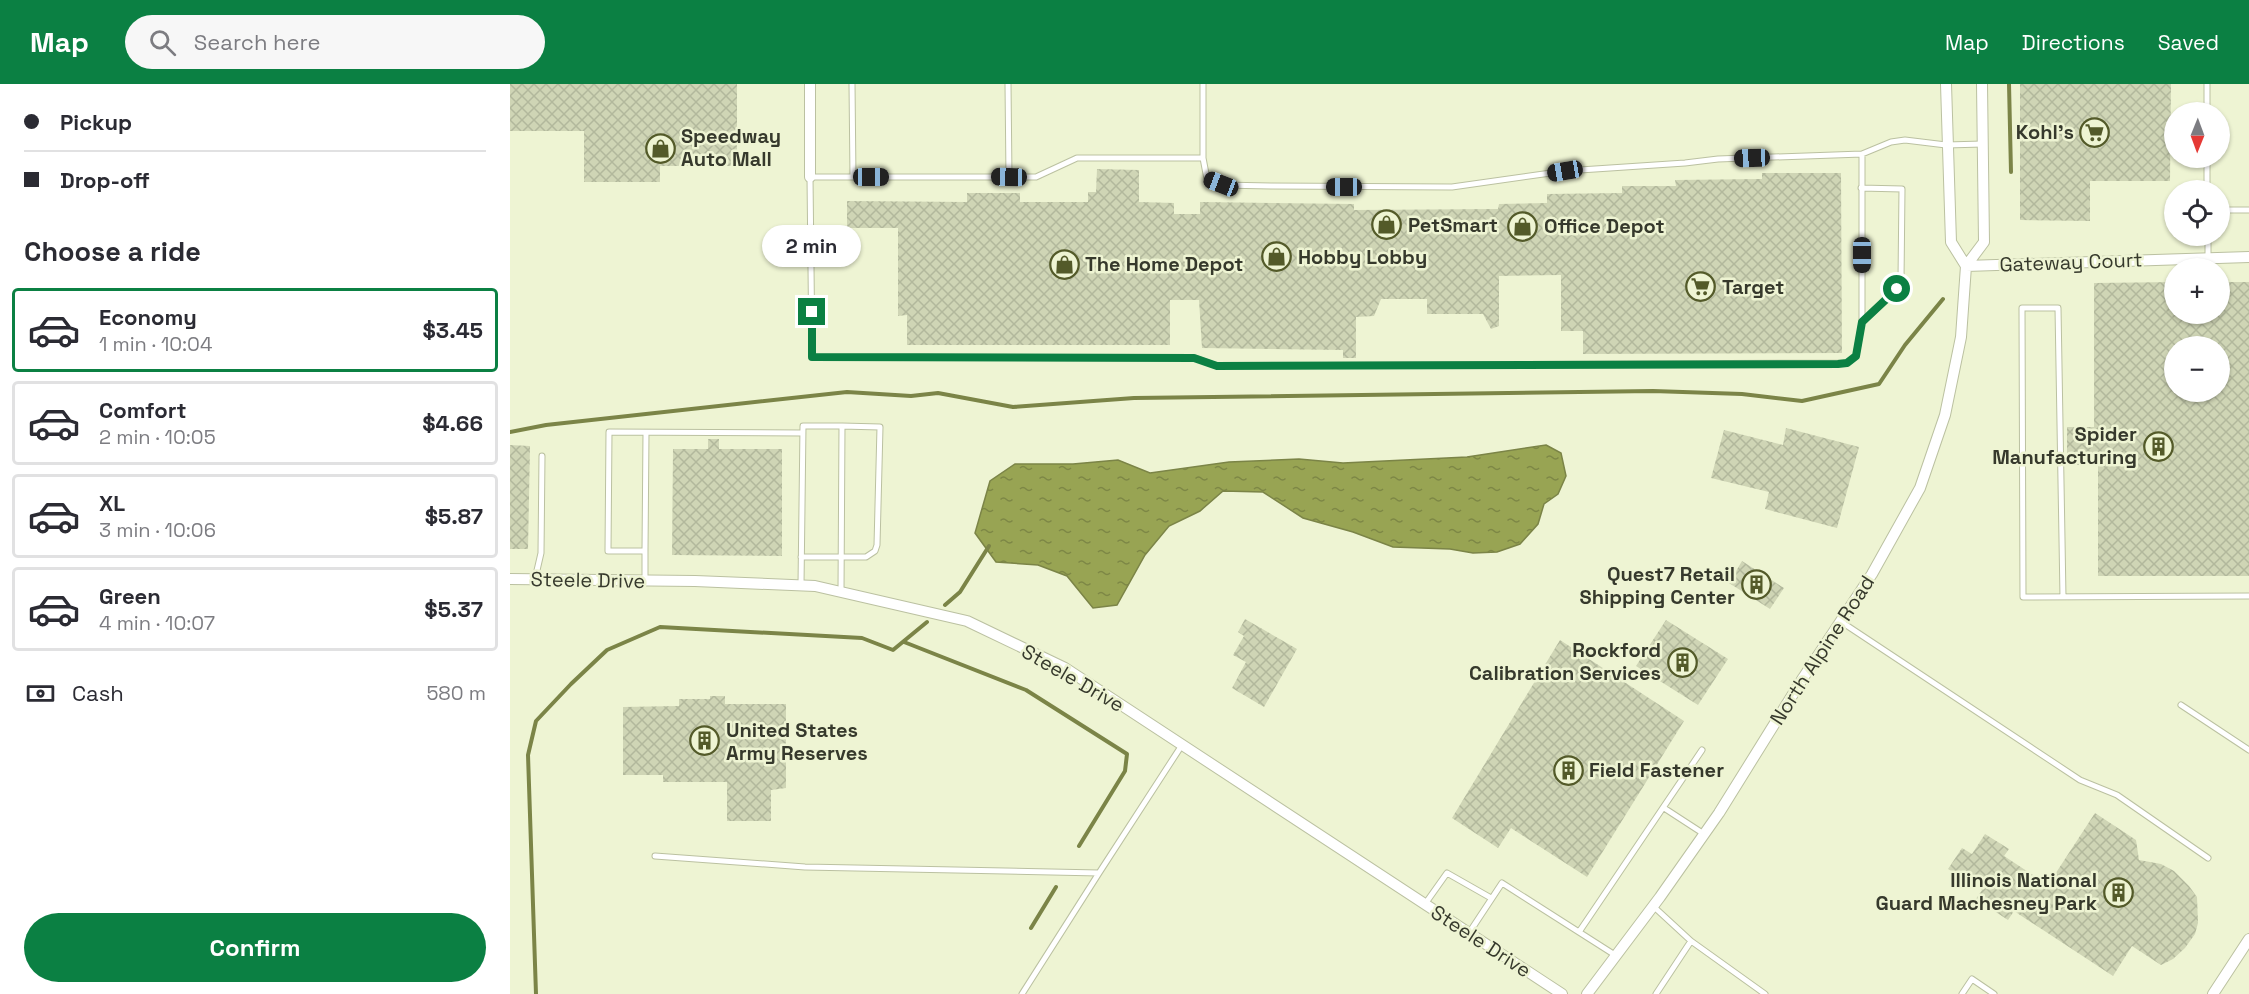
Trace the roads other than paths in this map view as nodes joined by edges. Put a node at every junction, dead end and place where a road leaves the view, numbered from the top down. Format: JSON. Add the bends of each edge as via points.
{"nodes":[{"id":1,"x":810,"y":84,"type":"edge"},
{"id":2,"x":852,"y":84,"type":"edge"},
{"id":3,"x":1008,"y":84,"type":"edge"},
{"id":4,"x":1203,"y":84,"type":"edge"},
{"id":5,"x":1946,"y":84,"type":"edge"},
{"id":6,"x":1982,"y":84,"type":"edge"},
{"id":7,"x":2207,"y":84,"type":"edge"},
{"id":8,"x":2207,"y":102,"type":"edge"},
{"id":9,"x":1983,"y":144,"type":"junction"},
{"id":10,"x":1947,"y":145,"type":"junction"},
{"id":11,"x":1862,"y":154,"type":"junction"},
{"id":12,"x":1203,"y":158,"type":"junction"},
{"id":13,"x":810,"y":177,"type":"junction"},
{"id":14,"x":853,"y":177,"type":"junction"},
{"id":15,"x":1009,"y":177,"type":"junction"},
{"id":16,"x":1861,"y":188,"type":"junction"},
{"id":17,"x":2230,"y":210,"type":"edge"},
{"id":18,"x":2249,"y":210,"type":"edge"},
{"id":19,"x":2208,"y":246,"type":"edge"},
{"id":20,"x":2208,"y":257,"type":"junction"},
{"id":21,"x":2249,"y":257,"type":"edge"},
{"id":22,"x":1966,"y":266,"type":"junction"},
{"id":23,"x":1862,"y":322,"type":"junction"},
{"id":24,"x":842,"y":426,"type":"junction"},
{"id":25,"x":646,"y":433,"type":"junction"},
{"id":26,"x":803,"y":433,"type":"junction"},
{"id":27,"x":542,"y":456,"type":"dead end"},
{"id":28,"x":645,"y":551,"type":"junction"},
{"id":29,"x":801,"y":557,"type":"junction"},
{"id":30,"x":841,"y":557,"type":"junction"},
{"id":31,"x":510,"y":579,"type":"edge"},
{"id":32,"x":535,"y":579,"type":"junction"},
{"id":33,"x":645,"y":580,"type":"junction"},
{"id":34,"x":801,"y":585,"type":"junction"},
{"id":35,"x":842,"y":592,"type":"junction"},
{"id":36,"x":2249,"y":596,"type":"edge"},
{"id":37,"x":2063,"y":597,"type":"junction"},
{"id":38,"x":1840,"y":621,"type":"junction"},
{"id":39,"x":2181,"y":705,"type":"dead end"},
{"id":40,"x":1182,"y":745,"type":"junction"},
{"id":41,"x":1702,"y":750,"type":"dead end"},
{"id":42,"x":2249,"y":750,"type":"edge"},
{"id":43,"x":1664,"y":807,"type":"junction"},
{"id":44,"x":1704,"y":834,"type":"junction"},
{"id":45,"x":655,"y":856,"type":"dead end"},
{"id":46,"x":2208,"y":858,"type":"dead end"},
{"id":47,"x":1099,"y":873,"type":"junction"},
{"id":48,"x":1491,"y":898,"type":"junction"},
{"id":49,"x":1425,"y":904,"type":"junction"},
{"id":50,"x":1653,"y":906,"type":"junction"},
{"id":51,"x":1579,"y":932,"type":"junction"},
{"id":52,"x":1469,"y":933,"type":"junction"},
{"id":53,"x":2249,"y":939,"type":"edge"},
{"id":54,"x":1691,"y":941,"type":"junction"},
{"id":55,"x":1615,"y":955,"type":"junction"},
{"id":56,"x":1022,"y":994,"type":"edge"},
{"id":57,"x":1562,"y":994,"type":"edge"},
{"id":58,"x":1587,"y":994,"type":"edge"},
{"id":59,"x":1656,"y":994,"type":"edge"},
{"id":60,"x":1765,"y":994,"type":"edge"},
{"id":61,"x":1962,"y":994,"type":"edge"},
{"id":62,"x":1994,"y":994,"type":"edge"},
{"id":63,"x":2213,"y":994,"type":"edge"}],
"edges":[{"from":1,"to":13,"type":"street"},
{"from":2,"to":14,"type":"lane"},
{"from":3,"to":15,"type":"lane"},
{"from":4,"to":12,"type":"lane"},
{"from":5,"to":10,"type":"street"},
{"from":6,"to":9,"type":"street"},
{"from":7,"to":8,"type":"lane"},
{"from":9,"to":10,"type":"lane"},
{"from":9,"to":22,"type":"street","via":[[1984,242]]},
{"from":10,"to":11,"type":"lane","via":[[1891,141]]},
{"from":10,"to":22,"type":"street","via":[[1951,242]]},
{"from":11,"to":12,"type":"lane","via":[[1718,159],[1565,171],[1441,187],[1310,188],[1221,184],[1207,179]]},
{"from":11,"to":16,"type":"lane"},
{"from":12,"to":15,"type":"lane","via":[[1077,158],[1036,177]]},
{"from":13,"to":14,"type":"lane"},
{"from":13,"to":23,"type":"lane","via":[[812,357],[1194,358],[1217,366],[1838,364],[1856,356]]},
{"from":14,"to":15,"type":"lane"},
{"from":16,"to":23,"type":"lane"},
{"from":16,"to":23,"type":"lane","via":[[1902,189],[1901,280],[1891,296]]},
{"from":17,"to":18,"type":"lane"},
{"from":19,"to":20,"type":"lane"},
{"from":20,"to":21,"type":"street","name":"Gateway Court"},
{"from":20,"to":22,"type":"street","name":"Gateway Court"},
{"from":22,"to":38,"type":"street","name":"North Alpine Road","via":[[1961,338],[1950,393],[1920,488],[1872,574]]},
{"from":24,"to":26,"type":"lane","via":[[803,426]]},
{"from":24,"to":30,"type":"lane"},
{"from":24,"to":30,"type":"lane","via":[[880,427],[875,551],[866,557]]},
{"from":25,"to":26,"type":"lane"},
{"from":25,"to":28,"type":"lane"},
{"from":25,"to":28,"type":"lane","via":[[609,432],[608,539],[608,551]]},
{"from":26,"to":29,"type":"lane"},
{"from":27,"to":32,"type":"lane","via":[[541,553]]},
{"from":28,"to":33,"type":"lane"},
{"from":29,"to":30,"type":"lane"},
{"from":29,"to":34,"type":"lane"},
{"from":30,"to":35,"type":"lane"},
{"from":31,"to":32,"type":"street","name":"Steele Drive"},
{"from":32,"to":33,"type":"street","name":"Steele Drive"},
{"from":33,"to":34,"type":"street","name":"Steele Drive"},
{"from":34,"to":35,"type":"street","name":"Steele Drive"},
{"from":35,"to":40,"type":"street","name":"Steele Drive","via":[[967,621],[1065,668]]},
{"from":36,"to":37,"type":"lane"},
{"from":37,"to":37,"type":"lane","via":[[2023,597],[2022,308],[2058,308]]},
{"from":38,"to":44,"type":"street","name":"North Alpine Road"},
{"from":38,"to":46,"type":"lane","via":[[2080,780],[2117,795]]},
{"from":39,"to":42,"type":"lane"},
{"from":40,"to":47,"type":"lane"},
{"from":40,"to":49,"type":"street","name":"Steele Drive"},
{"from":41,"to":43,"type":"lane"},
{"from":43,"to":44,"type":"lane"},
{"from":43,"to":51,"type":"lane"},
{"from":44,"to":50,"type":"street","name":"North Alpine Road"},
{"from":45,"to":47,"type":"lane","via":[[805,867]]},
{"from":47,"to":56,"type":"lane"},
{"from":48,"to":49,"type":"lane","via":[[1447,873]]},
{"from":48,"to":51,"type":"lane","via":[[1502,883]]},
{"from":48,"to":52,"type":"lane"},
{"from":49,"to":52,"type":"street","name":"Steele Drive"},
{"from":50,"to":54,"type":"lane"},
{"from":50,"to":55,"type":"street","name":"North Alpine Road"},
{"from":51,"to":55,"type":"lane"},
{"from":52,"to":57,"type":"street","name":"Steele Drive"},
{"from":53,"to":63,"type":"street"},
{"from":54,"to":59,"type":"lane"},
{"from":54,"to":60,"type":"lane"},
{"from":55,"to":58,"type":"street","name":"North Alpine Road"},
{"from":61,"to":62,"type":"lane","via":[[1972,979]]}]}
